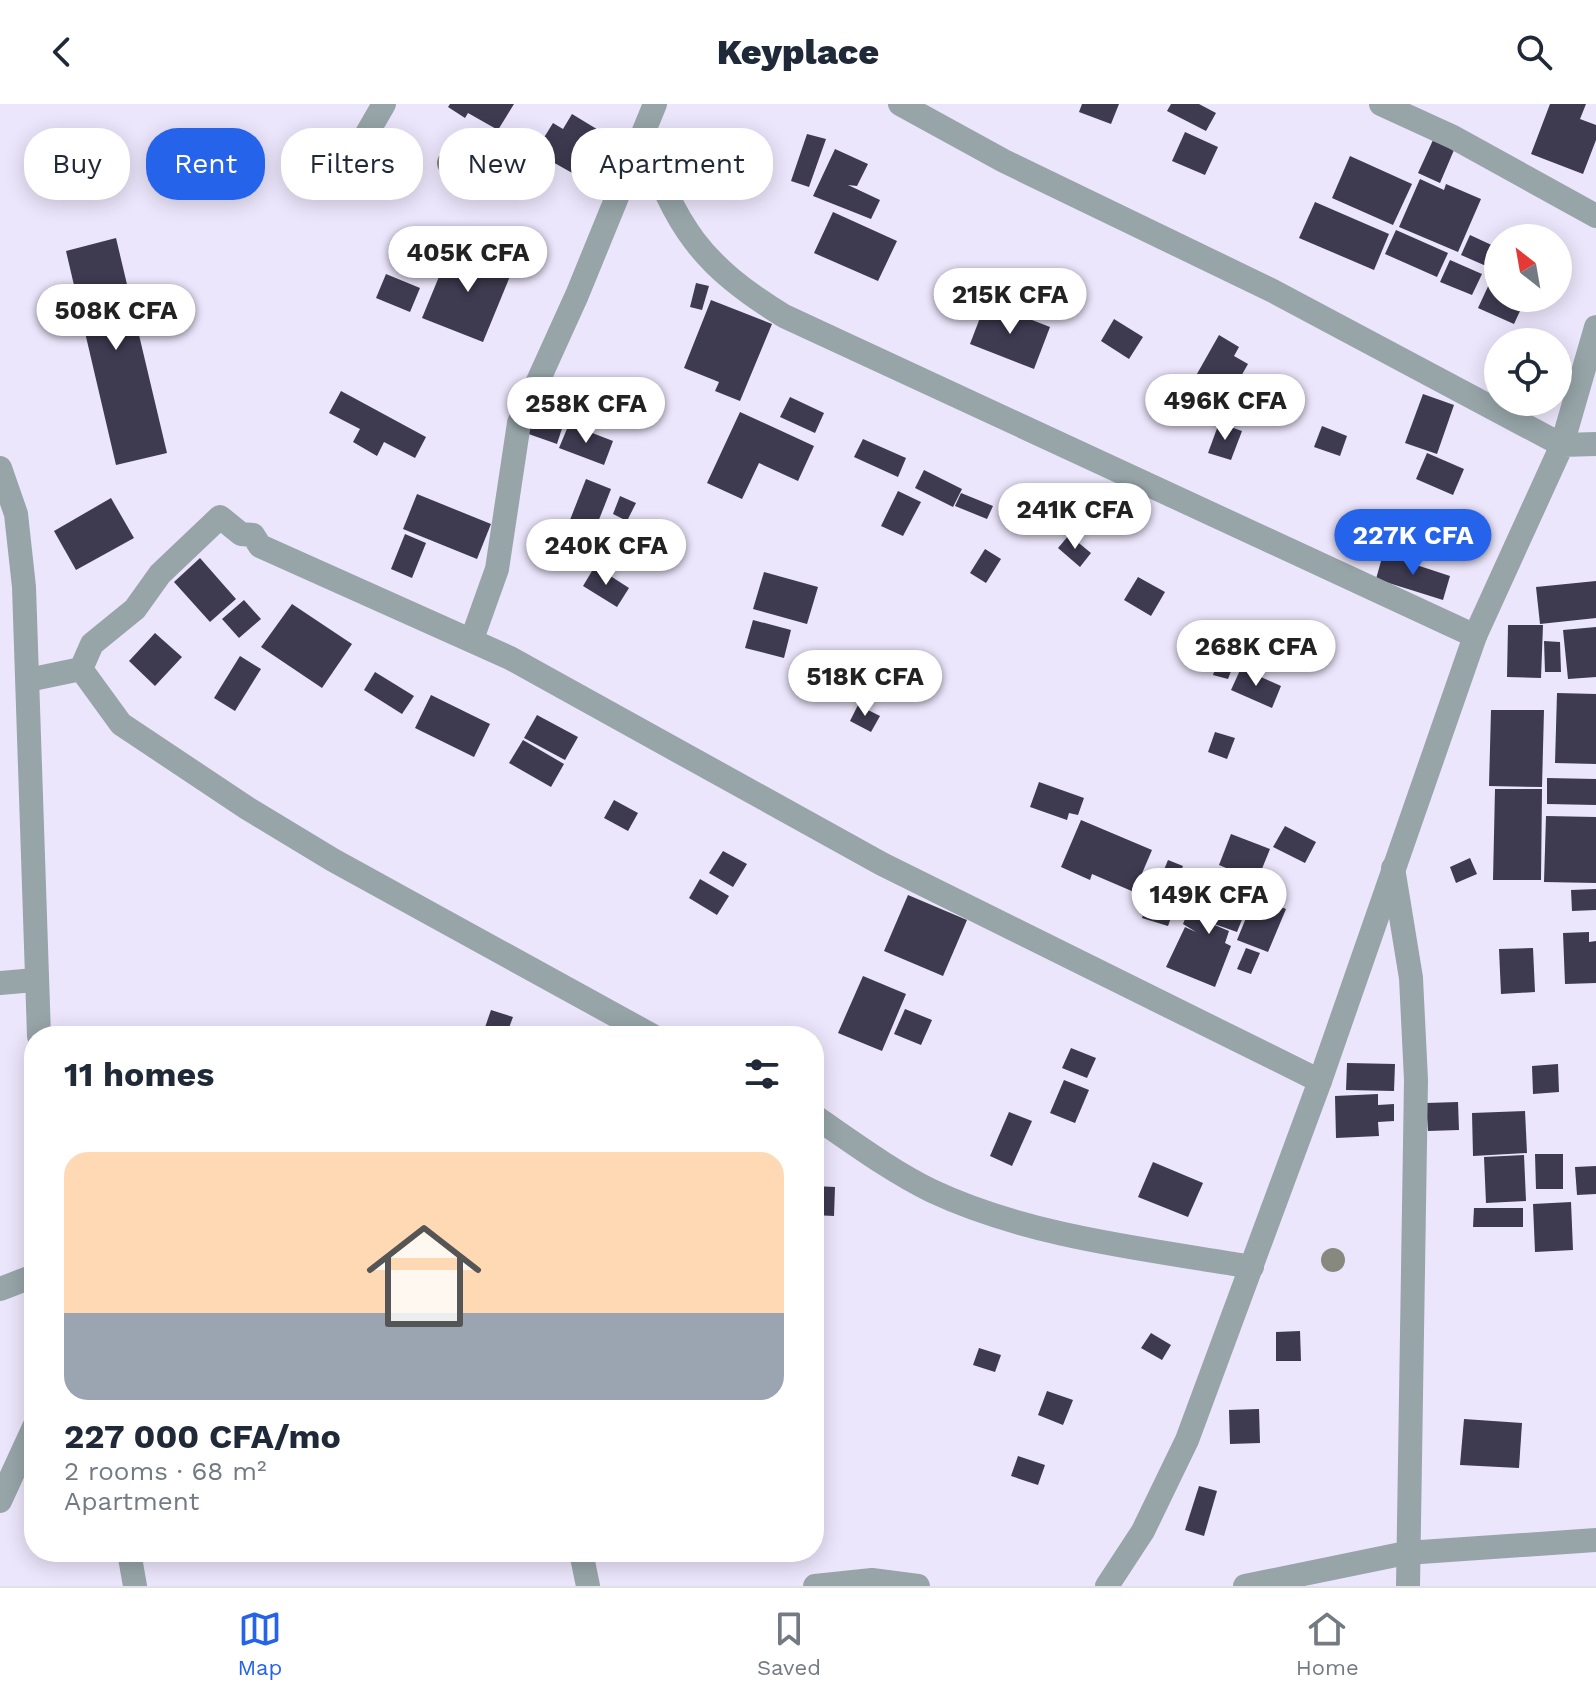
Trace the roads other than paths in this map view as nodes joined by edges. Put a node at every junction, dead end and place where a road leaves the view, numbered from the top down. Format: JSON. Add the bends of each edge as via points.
{"nodes":[{"id":1,"x":384,"y":104,"type":"edge"},
{"id":2,"x":655,"y":104,"type":"edge"},
{"id":3,"x":900,"y":104,"type":"edge"},
{"id":4,"x":1381,"y":104,"type":"edge"},
{"id":5,"x":370,"y":128,"type":"edge"},
{"id":6,"x":646,"y":128,"type":"edge"},
{"id":7,"x":616,"y":200,"type":"edge"},
{"id":8,"x":669,"y":200,"type":"edge"},
{"id":9,"x":1596,"y":216,"type":"edge"},
{"id":10,"x":1596,"y":327,"type":"edge"},
{"id":11,"x":1596,"y":444,"type":"edge"},
{"id":12,"x":1562,"y":445,"type":"junction"},
{"id":13,"x":0,"y":468,"type":"edge"},
{"id":14,"x":8,"y":524,"type":"edge"},
{"id":15,"x":1475,"y":636,"type":"junction"},
{"id":16,"x":472,"y":639,"type":"junction"},
{"id":17,"x":81,"y":669,"type":"junction"},
{"id":18,"x":28,"y":680,"type":"junction"},
{"id":19,"x":1392,"y":865,"type":"junction"},
{"id":20,"x":35,"y":980,"type":"junction"},
{"id":21,"x":0,"y":983,"type":"edge"},
{"id":22,"x":38,"y":1026,"type":"edge"},
{"id":23,"x":635,"y":1026,"type":"edge"},
{"id":24,"x":1320,"y":1081,"type":"junction"},
{"id":25,"x":824,"y":1122,"type":"edge"},
{"id":26,"x":1252,"y":1267,"type":"junction"},
{"id":27,"x":24,"y":1280,"type":"edge"},
{"id":28,"x":0,"y":1289,"type":"edge"},
{"id":29,"x":24,"y":1449,"type":"edge"},
{"id":30,"x":0,"y":1501,"type":"edge"},
{"id":31,"x":1596,"y":1540,"type":"edge"},
{"id":32,"x":1406,"y":1553,"type":"junction"},
{"id":33,"x":131,"y":1562,"type":"edge"},
{"id":34,"x":583,"y":1562,"type":"edge"},
{"id":35,"x":135,"y":1586,"type":"edge"},
{"id":36,"x":588,"y":1586,"type":"edge"},
{"id":37,"x":815,"y":1586,"type":"edge"},
{"id":38,"x":918,"y":1586,"type":"edge"},
{"id":39,"x":1107,"y":1586,"type":"edge"},
{"id":40,"x":1245,"y":1586,"type":"edge"},
{"id":41,"x":1408,"y":1586,"type":"edge"}],
"edges":[{"from":1,"to":5,"type":"street"},
{"from":2,"to":6,"type":"street"},
{"from":3,"to":12,"type":"street","via":[[1004,161],[1273,291]]},
{"from":4,"to":9,"type":"street"},
{"from":7,"to":16,"type":"street","via":[[519,423],[497,569]]},
{"from":8,"to":15,"type":"street","via":[[716,267],[784,316]]},
{"from":10,"to":12,"type":"street"},
{"from":11,"to":12,"type":"street"},
{"from":12,"to":15,"type":"street"},
{"from":13,"to":14,"type":"street"},
{"from":14,"to":18,"type":"street","via":[[24,587]]},
{"from":15,"to":19,"type":"street"},
{"from":16,"to":17,"type":"street","via":[[260,546],[253,535],[241,534],[220,517],[160,574],[135,609],[92,644]]},
{"from":16,"to":24,"type":"street","via":[[882,864]]},
{"from":17,"to":18,"type":"street"},
{"from":17,"to":23,"type":"street","via":[[121,724],[247,808]]},
{"from":18,"to":20,"type":"street"},
{"from":19,"to":24,"type":"street"},
{"from":19,"to":32,"type":"street","via":[[1411,978],[1416,1080]]},
{"from":20,"to":21,"type":"street"},
{"from":20,"to":22,"type":"street"},
{"from":24,"to":26,"type":"street"},
{"from":25,"to":26,"type":"street","via":[[931,1190],[985,1212]]},
{"from":26,"to":39,"type":"street","via":[[1187,1440],[1143,1531]]},
{"from":27,"to":28,"type":"street"},
{"from":29,"to":30,"type":"street"},
{"from":31,"to":32,"type":"street"},
{"from":32,"to":40,"type":"street"},
{"from":32,"to":41,"type":"street"},
{"from":33,"to":35,"type":"street"},
{"from":34,"to":36,"type":"street"},
{"from":37,"to":38,"type":"street","via":[[872,1580]]}]}
